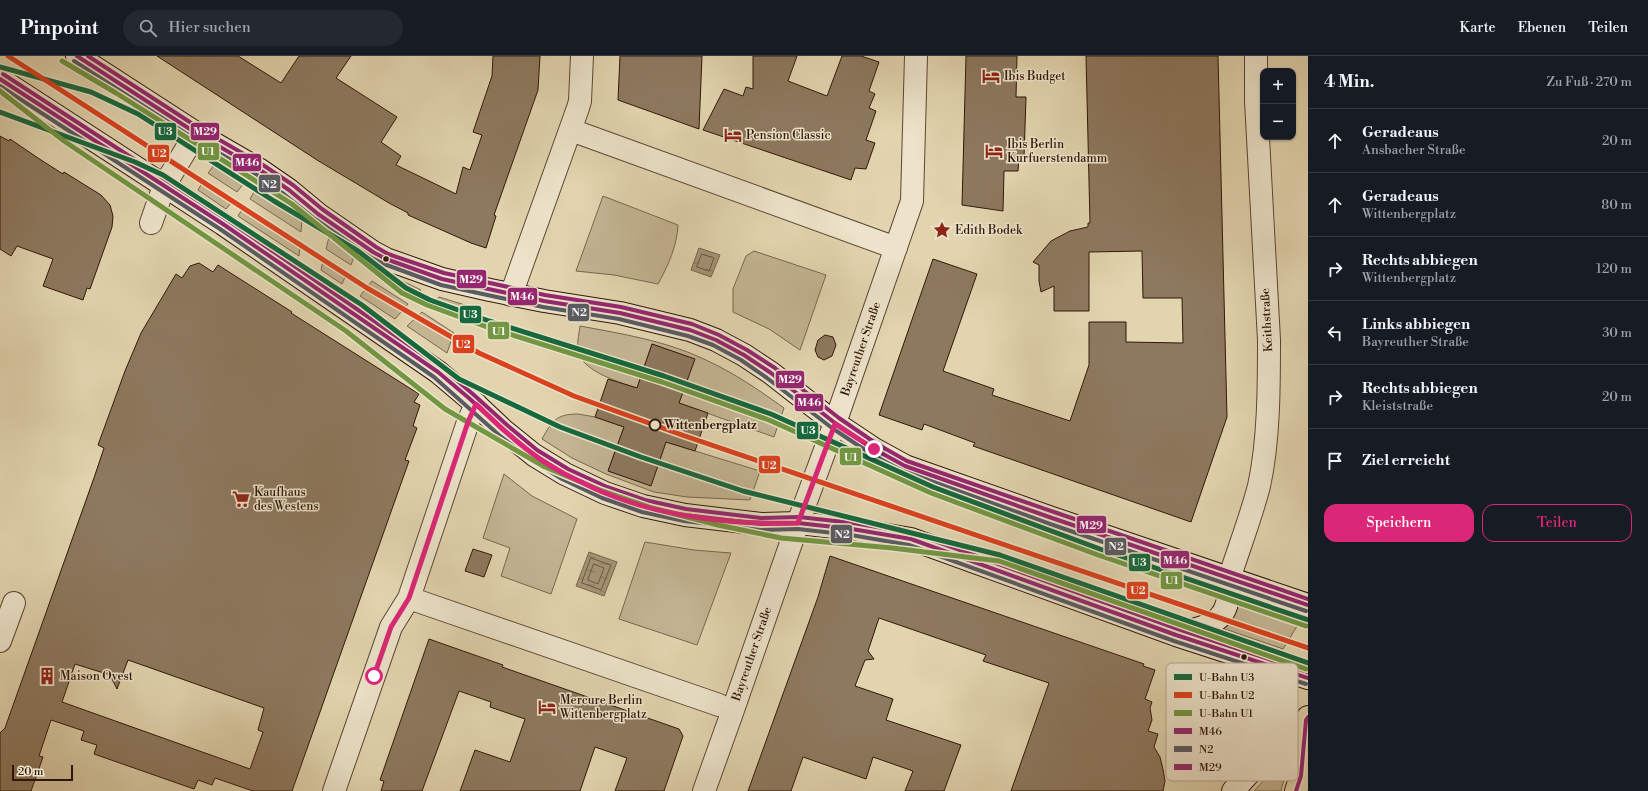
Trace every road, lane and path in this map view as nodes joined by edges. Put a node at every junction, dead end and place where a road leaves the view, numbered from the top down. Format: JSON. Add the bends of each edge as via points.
{"nodes":[{"id":1,"x":77,"y":56,"type":"edge"},
{"id":2,"x":582,"y":56,"type":"edge"},
{"id":3,"x":916,"y":56,"type":"edge"},
{"id":4,"x":1256,"y":56,"type":"edge"},
{"id":5,"x":0,"y":79,"type":"edge"},
{"id":6,"x":571,"y":130,"type":"junction"},
{"id":7,"x":196,"y":133,"type":"junction"},
{"id":8,"x":164,"y":186,"type":"junction"},
{"id":9,"x":151,"y":223,"type":"dead end"},
{"id":10,"x":896,"y":248,"type":"junction"},
{"id":11,"x":512,"y":295,"type":"junction"},
{"id":12,"x":478,"y":406,"type":"junction"},
{"id":13,"x":835,"y":424,"type":"junction"},
{"id":14,"x":798,"y":523,"type":"junction"},
{"id":15,"x":1229,"y":579,"type":"junction"},
{"id":16,"x":409,"y":598,"type":"junction"},
{"id":17,"x":14,"y":603,"type":"dead end"},
{"id":18,"x":1308,"y":605,"type":"edge"},
{"id":19,"x":1176,"y":635,"type":"junction"},
{"id":20,"x":0,"y":641,"type":"edge"},
{"id":21,"x":1262,"y":663,"type":"edge"},
{"id":22,"x":1298,"y":675,"type":"edge"},
{"id":23,"x":1308,"y":678,"type":"edge"},
{"id":24,"x":718,"y":705,"type":"dead end"},
{"id":25,"x":1307,"y":718,"type":"edge"},
{"id":26,"x":1298,"y":726,"type":"edge"},
{"id":27,"x":1243,"y":781,"type":"edge"},
{"id":28,"x":334,"y":791,"type":"edge"},
{"id":29,"x":704,"y":791,"type":"edge"},
{"id":30,"x":1234,"y":791,"type":"edge"},
{"id":31,"x":1296,"y":791,"type":"edge"}],
"edges":[{"from":1,"to":7,"type":"main road"},
{"from":2,"to":6,"type":"main road","via":[[580,101]]},
{"from":3,"to":10,"type":"main road","name":"Bayreuther Straße","via":[[912,201]]},
{"from":4,"to":15,"type":"main road","name":"Keithstraße","via":[[1269,340],[1266,429],[1259,485]]},
{"from":5,"to":8,"type":"main road"},
{"from":6,"to":10,"type":"main road"},
{"from":6,"to":11,"type":"main road"},
{"from":7,"to":8,"type":"main road"},
{"from":7,"to":11,"type":"main road","via":[[266,174],[324,218],[386,259],[442,279]]},
{"from":8,"to":9,"type":"main road"},
{"from":8,"to":12,"type":"main road","via":[[438,372]]},
{"from":10,"to":13,"type":"main road","name":"Bayreuther Straße"},
{"from":11,"to":13,"type":"main road","via":[[620,313],[684,328],[710,338],[744,355],[771,373]]},
{"from":12,"to":14,"type":"main road","via":[[534,455],[605,493],[643,506],[686,515],[762,524]]},
{"from":12,"to":16,"type":"main road","via":[[468,422]]},
{"from":13,"to":14,"type":"main road","name":"Bayreuther Straße"},
{"from":13,"to":15,"type":"main road","via":[[905,466]]},
{"from":14,"to":19,"type":"main road","via":[[911,539]]},
{"from":14,"to":29,"type":"main road","name":"Bayreuther Straße"},
{"from":15,"to":18,"type":"main road"},
{"from":15,"to":19,"type":"main road","name":"Keithstraße","via":[[1230,596],[1225,610],[1216,620],[1210,625]]},
{"from":16,"to":24,"type":"main road"},
{"from":16,"to":28,"type":"main road","via":[[391,627]]},
{"from":17,"to":20,"type":"main road"},
{"from":19,"to":21,"type":"main road"},
{"from":22,"to":23,"type":"main road"},
{"from":25,"to":26,"type":"main road"},
{"from":25,"to":31,"type":"main road","via":[[1301,776]]},
{"from":27,"to":30,"type":"main road"}]}
